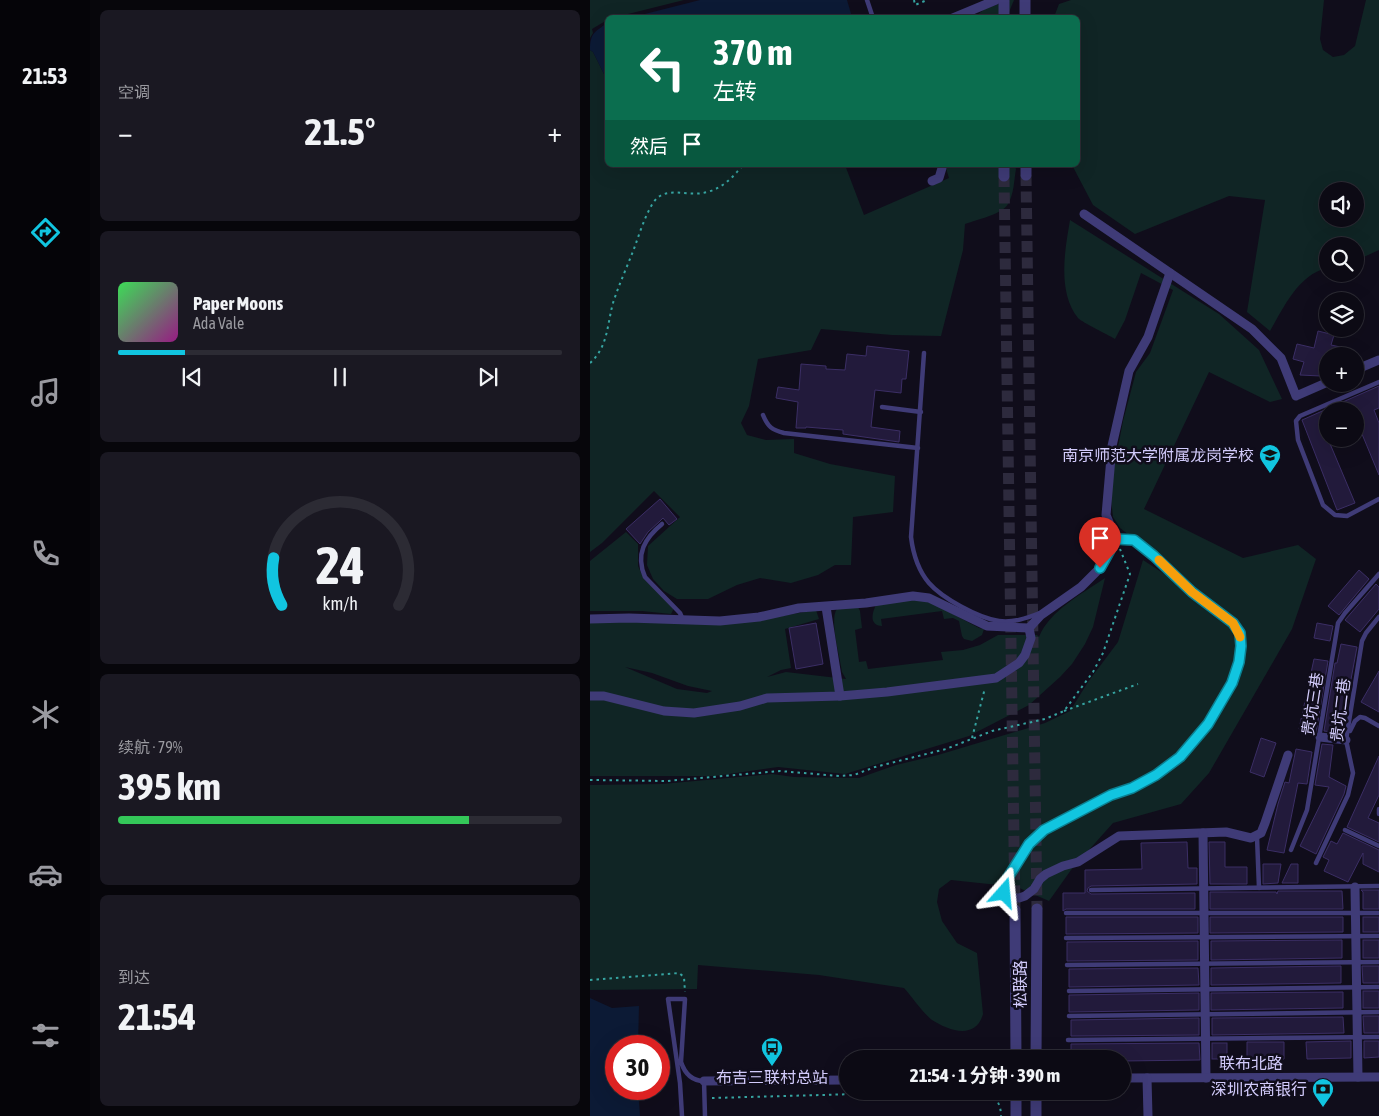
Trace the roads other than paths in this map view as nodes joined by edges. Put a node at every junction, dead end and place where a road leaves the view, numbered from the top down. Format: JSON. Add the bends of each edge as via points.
{"nodes":[{"id":1,"x":867,"y":0,"type":"edge"},
{"id":2,"x":996,"y":0,"type":"edge"},
{"id":3,"x":1004,"y":0,"type":"edge"},
{"id":4,"x":1024,"y":0,"type":"edge"},
{"id":5,"x":872,"y":15,"type":"edge"},
{"id":6,"x":960,"y":15,"type":"edge"},
{"id":7,"x":1004,"y":15,"type":"edge"},
{"id":8,"x":1025,"y":15,"type":"edge"},
{"id":9,"x":942,"y":167,"type":"edge"},
{"id":10,"x":932,"y":181,"type":"dead end"},
{"id":11,"x":1084,"y":214,"type":"dead end"},
{"id":12,"x":1170,"y":274,"type":"junction"},
{"id":13,"x":924,"y":353,"type":"dead end"},
{"id":14,"x":1379,"y":360,"type":"edge"},
{"id":15,"x":1364,"y":366,"type":"edge"},
{"id":16,"x":1379,"y":382,"type":"edge"},
{"id":17,"x":1319,"y":386,"type":"edge"},
{"id":18,"x":882,"y":407,"type":"dead end"},
{"id":19,"x":921,"y":412,"type":"junction"},
{"id":20,"x":764,"y":415,"type":"dead end"},
{"id":21,"x":918,"y":448,"type":"junction"},
{"id":22,"x":1379,"y":499,"type":"edge"},
{"id":23,"x":662,"y":524,"type":"dead end"},
{"id":24,"x":1116,"y":539,"type":"junction"},
{"id":25,"x":1379,"y":574,"type":"edge"},
{"id":26,"x":826,"y":607,"type":"junction"},
{"id":27,"x":1046,"y":610,"type":"junction"},
{"id":28,"x":1379,"y":617,"type":"edge"},
{"id":29,"x":590,"y":619,"type":"edge"},
{"id":30,"x":683,"y":620,"type":"junction"},
{"id":31,"x":1030,"y":628,"type":"junction"},
{"id":32,"x":590,"y":696,"type":"edge"},
{"id":33,"x":840,"y":696,"type":"junction"},
{"id":34,"x":1379,"y":726,"type":"edge"},
{"id":35,"x":1320,"y":737,"type":"junction"},
{"id":36,"x":1346,"y":740,"type":"junction"},
{"id":37,"x":1288,"y":755,"type":"dead end"},
{"id":38,"x":1379,"y":809,"type":"edge"},
{"id":39,"x":1379,"y":814,"type":"edge"},
{"id":40,"x":1346,"y":830,"type":"dead end"},
{"id":41,"x":1203,"y":833,"type":"junction"},
{"id":42,"x":1257,"y":837,"type":"junction"},
{"id":43,"x":1379,"y":846,"type":"edge"},
{"id":44,"x":1291,"y":850,"type":"dead end"},
{"id":45,"x":1316,"y":863,"type":"dead end"},
{"id":46,"x":1379,"y":886,"type":"edge"},
{"id":47,"x":1355,"y":887,"type":"junction"},
{"id":48,"x":1204,"y":888,"type":"junction"},
{"id":49,"x":1259,"y":888,"type":"junction"},
{"id":50,"x":1091,"y":890,"type":"dead end"},
{"id":51,"x":1036,"y":909,"type":"tunnel mouth"},
{"id":52,"x":1015,"y":910,"type":"tunnel mouth"},
{"id":53,"x":1066,"y":913,"type":"dead end"},
{"id":54,"x":1204,"y":913,"type":"junction"},
{"id":55,"x":1356,"y":913,"type":"junction"},
{"id":56,"x":1379,"y":913,"type":"edge"},
{"id":57,"x":1356,"y":936,"type":"junction"},
{"id":58,"x":1379,"y":936,"type":"edge"},
{"id":59,"x":1204,"y":937,"type":"junction"},
{"id":60,"x":1066,"y":938,"type":"dead end"},
{"id":61,"x":1379,"y":962,"type":"edge"},
{"id":62,"x":1356,"y":963,"type":"junction"},
{"id":63,"x":1067,"y":965,"type":"dead end"},
{"id":64,"x":1204,"y":965,"type":"junction"},
{"id":65,"x":1357,"y":988,"type":"junction"},
{"id":66,"x":1379,"y":988,"type":"edge"},
{"id":67,"x":1205,"y":990,"type":"junction"},
{"id":68,"x":1069,"y":991,"type":"dead end"},
{"id":69,"x":1379,"y":1012,"type":"edge"},
{"id":70,"x":1357,"y":1013,"type":"junction"},
{"id":71,"x":1205,"y":1014,"type":"junction"},
{"id":72,"x":1069,"y":1016,"type":"dead end"},
{"id":73,"x":1379,"y":1037,"type":"edge"},
{"id":74,"x":1357,"y":1038,"type":"junction"},
{"id":75,"x":1205,"y":1039,"type":"junction"},
{"id":76,"x":1068,"y":1040,"type":"dead end"},
{"id":77,"x":1016,"y":1050,"type":"edge"},
{"id":78,"x":1036,"y":1050,"type":"edge"},
{"id":79,"x":1358,"y":1077,"type":"junction"},
{"id":80,"x":1379,"y":1077,"type":"edge"},
{"id":81,"x":1131,"y":1078,"type":"edge"},
{"id":82,"x":1147,"y":1078,"type":"junction"},
{"id":83,"x":1206,"y":1078,"type":"junction"},
{"id":84,"x":839,"y":1080,"type":"edge"},
{"id":85,"x":704,"y":1081,"type":"junction"},
{"id":86,"x":1016,"y":1100,"type":"edge"},
{"id":87,"x":1036,"y":1100,"type":"edge"},
{"id":88,"x":682,"y":1116,"type":"edge"},
{"id":89,"x":705,"y":1116,"type":"edge"},
{"id":90,"x":1016,"y":1116,"type":"edge"},
{"id":91,"x":1036,"y":1116,"type":"edge"},
{"id":92,"x":1148,"y":1116,"type":"edge"}],
"edges":[{"from":1,"to":5,"type":"lane"},
{"from":2,"to":6,"type":"street"},
{"from":3,"to":7,"type":"street"},
{"from":4,"to":8,"type":"street"},
{"from":9,"to":10,"type":"street","via":[[939,178]]},
{"from":11,"to":12,"type":"street"},
{"from":12,"to":17,"type":"street","via":[[1252,329],[1281,358],[1296,396]]},
{"from":12,"to":24,"type":"street","via":[[1148,337],[1129,371],[1112,446],[1106,514]]},
{"from":13,"to":19,"type":"lane"},
{"from":14,"to":15,"type":"street"},
{"from":16,"to":22,"type":"lane","via":[[1300,416],[1296,421],[1298,440],[1323,504],[1335,515],[1347,516]]},
{"from":18,"to":19,"type":"lane"},
{"from":19,"to":21,"type":"lane"},
{"from":20,"to":21,"type":"lane","via":[[768,426],[784,433]]},
{"from":21,"to":27,"type":"lane","via":[[911,536],[913,554],[929,583],[965,610],[998,621],[1013,621]]},
{"from":23,"to":30,"type":"lane","via":[[642,548],[642,571]]},
{"from":24,"to":27,"type":"street","via":[[1100,568],[1081,587]]},
{"from":24,"to":41,"type":"street","via":[[1134,540],[1192,592],[1233,623],[1240,633],[1239,662],[1232,683],[1208,724],[1180,757],[1132,788],[1111,795],[1044,830],[1029,844],[1002,887],[1004,893],[1013,898],[1025,896],[1046,874],[1078,862],[1119,836]]},
{"from":25,"to":35,"type":"lane","name":"贵坑三巷","via":[[1338,623]]},
{"from":26,"to":30,"type":"street","via":[[799,608],[720,621]]},
{"from":26,"to":31,"type":"street","via":[[921,597],[987,626]]},
{"from":26,"to":33,"type":"street"},
{"from":27,"to":31,"type":"street"},
{"from":28,"to":36,"type":"lane","name":"贵坑二巷","via":[[1363,637]]},
{"from":29,"to":30,"type":"street"},
{"from":31,"to":33,"type":"street","via":[[1029,648],[1019,663],[996,678]]},
{"from":32,"to":33,"type":"street","via":[[604,696],[664,712],[694,713],[767,698]]},
{"from":34,"to":36,"type":"lane","via":[[1360,718],[1351,727]]},
{"from":35,"to":36,"type":"street"},
{"from":35,"to":44,"type":"lane","name":"贵坑三巷","via":[[1307,810]]},
{"from":36,"to":45,"type":"lane","name":"贵坑二巷","via":[[1353,773],[1348,795]]},
{"from":37,"to":42,"type":"street","via":[[1265,823]]},
{"from":38,"to":39,"type":"lane"},
{"from":40,"to":43,"type":"lane"},
{"from":41,"to":42,"type":"street","via":[[1226,832]]},
{"from":41,"to":48,"type":"street"},
{"from":42,"to":49,"type":"lane"},
{"from":46,"to":47,"type":"lane"},
{"from":47,"to":49,"type":"lane"},
{"from":47,"to":55,"type":"street"},
{"from":48,"to":49,"type":"lane"},
{"from":48,"to":50,"type":"lane"},
{"from":48,"to":54,"type":"street"},
{"from":51,"to":78,"type":"street","name":"松联路"},
{"from":52,"to":77,"type":"street","name":"松联路"},
{"from":53,"to":54,"type":"lane"},
{"from":54,"to":55,"type":"lane"},
{"from":54,"to":59,"type":"street"},
{"from":55,"to":56,"type":"lane"},
{"from":55,"to":57,"type":"street"},
{"from":57,"to":58,"type":"lane"},
{"from":57,"to":59,"type":"lane"},
{"from":57,"to":62,"type":"street"},
{"from":59,"to":60,"type":"lane"},
{"from":59,"to":64,"type":"street"},
{"from":61,"to":62,"type":"lane"},
{"from":62,"to":64,"type":"lane"},
{"from":62,"to":65,"type":"street"},
{"from":63,"to":64,"type":"lane"},
{"from":64,"to":67,"type":"street"},
{"from":65,"to":66,"type":"lane"},
{"from":65,"to":67,"type":"lane"},
{"from":65,"to":70,"type":"street"},
{"from":67,"to":68,"type":"lane"},
{"from":67,"to":71,"type":"street"},
{"from":69,"to":70,"type":"lane"},
{"from":70,"to":71,"type":"lane"},
{"from":70,"to":74,"type":"street"},
{"from":71,"to":72,"type":"lane"},
{"from":71,"to":75,"type":"street"},
{"from":73,"to":74,"type":"lane"},
{"from":74,"to":75,"type":"lane"},
{"from":74,"to":79,"type":"street"},
{"from":75,"to":76,"type":"lane"},
{"from":75,"to":83,"type":"street"},
{"from":79,"to":80,"type":"street","name":"联布北路"},
{"from":79,"to":83,"type":"street","name":"联布北路"},
{"from":81,"to":82,"type":"street","name":"联布北路"},
{"from":82,"to":83,"type":"street","name":"联布北路"},
{"from":82,"to":92,"type":"street"},
{"from":84,"to":85,"type":"street"},
{"from":85,"to":88,"type":"lane","via":[[689,1076],[682,1062],[685,999],[668,999]]},
{"from":85,"to":89,"type":"lane"},
{"from":86,"to":90,"type":"street"},
{"from":87,"to":91,"type":"street"}]}
